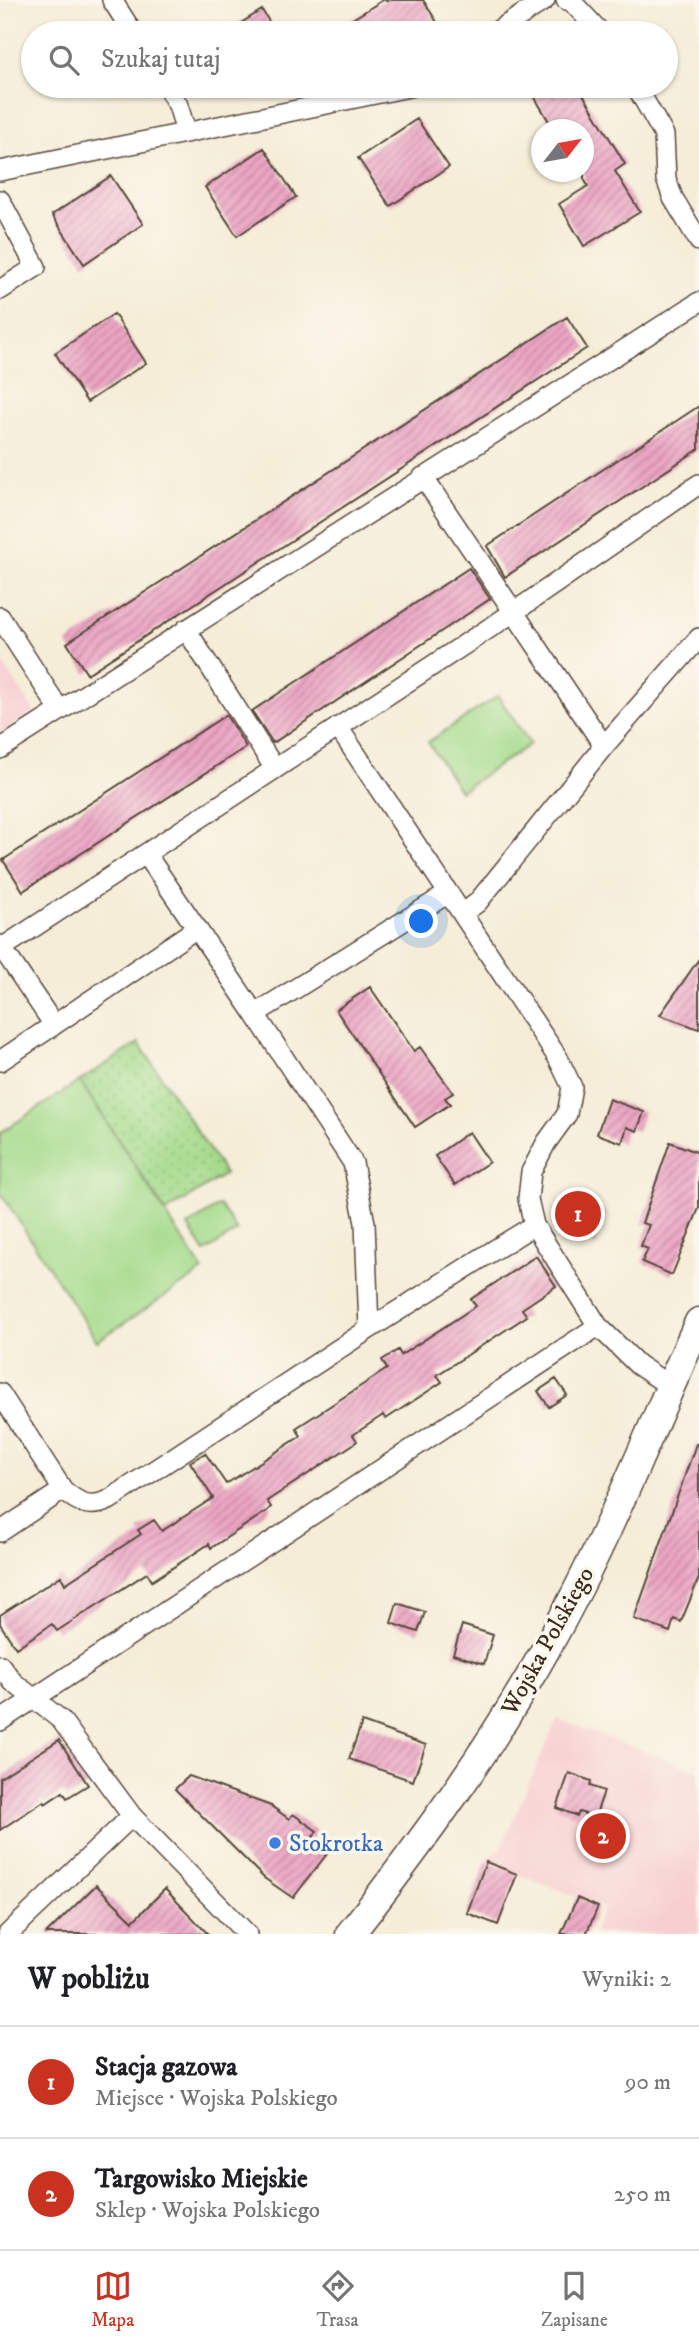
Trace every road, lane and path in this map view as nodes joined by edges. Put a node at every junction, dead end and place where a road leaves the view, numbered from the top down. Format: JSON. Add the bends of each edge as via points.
{"nodes":[{"id":1,"x":112,"y":0,"type":"edge"},
{"id":2,"x":545,"y":0,"type":"edge"},
{"id":3,"x":566,"y":0,"type":"edge"},
{"id":4,"x":125,"y":21,"type":"edge"},
{"id":5,"x":513,"y":21,"type":"edge"},
{"id":6,"x":590,"y":21,"type":"edge"},
{"id":7,"x":174,"y":98,"type":"edge"},
{"id":8,"x":355,"y":98,"type":"edge"},
{"id":9,"x":643,"y":98,"type":"edge"},
{"id":10,"x":186,"y":132,"type":"junction"},
{"id":11,"x":0,"y":171,"type":"edge"},
{"id":12,"x":0,"y":200,"type":"edge"},
{"id":13,"x":699,"y":242,"type":"edge"},
{"id":14,"x":0,"y":290,"type":"edge"},
{"id":15,"x":699,"y":302,"type":"edge"},
{"id":16,"x":424,"y":477,"type":"junction"},
{"id":17,"x":699,"y":484,"type":"edge"},
{"id":18,"x":514,"y":612,"type":"junction"},
{"id":19,"x":0,"y":617,"type":"edge"},
{"id":20,"x":186,"y":629,"type":"junction"},
{"id":21,"x":697,"y":645,"type":"edge"},
{"id":22,"x":59,"y":709,"type":"junction"},
{"id":23,"x":338,"y":727,"type":"junction"},
{"id":24,"x":604,"y":746,"type":"junction"},
{"id":25,"x":0,"y":749,"type":"edge"},
{"id":26,"x":275,"y":769,"type":"junction"},
{"id":27,"x":146,"y":853,"type":"junction"},
{"id":28,"x":447,"y":894,"type":"junction"},
{"id":29,"x":464,"y":912,"type":"junction"},
{"id":30,"x":197,"y":928,"type":"junction"},
{"id":31,"x":1,"y":946,"type":"edge"},
{"id":32,"x":255,"y":1014,"type":"junction"},
{"id":33,"x":54,"y":1025,"type":"junction"},
{"id":34,"x":0,"y":1061,"type":"edge"},
{"id":35,"x":534,"y":1225,"type":"junction"},
{"id":36,"x":699,"y":1322,"type":"edge"},
{"id":37,"x":598,"y":1326,"type":"junction"},
{"id":38,"x":369,"y":1329,"type":"junction"},
{"id":39,"x":670,"y":1386,"type":"junction"},
{"id":40,"x":0,"y":1393,"type":"edge"},
{"id":41,"x":63,"y":1490,"type":"junction"},
{"id":42,"x":0,"y":1532,"type":"edge"},
{"id":43,"x":0,"y":1665,"type":"edge"},
{"id":44,"x":37,"y":1698,"type":"junction"},
{"id":45,"x":0,"y":1721,"type":"edge"},
{"id":46,"x":132,"y":1816,"type":"junction"},
{"id":47,"x":8,"y":1934,"type":"edge"},
{"id":48,"x":247,"y":1934,"type":"edge"},
{"id":49,"x":350,"y":1934,"type":"edge"}],
"edges":[{"from":1,"to":4,"type":"street"},
{"from":2,"to":5,"type":"street"},
{"from":3,"to":6,"type":"street"},
{"from":7,"to":10,"type":"street"},
{"from":8,"to":10,"type":"street"},
{"from":9,"to":13,"type":"street","via":[[664,135],[666,179],[673,198]]},
{"from":10,"to":11,"type":"street"},
{"from":12,"to":14,"type":"street","via":[[36,267]]},
{"from":15,"to":16,"type":"street"},
{"from":16,"to":18,"type":"street"},
{"from":16,"to":20,"type":"street"},
{"from":17,"to":18,"type":"street"},
{"from":18,"to":23,"type":"street"},
{"from":18,"to":24,"type":"street"},
{"from":19,"to":22,"type":"street"},
{"from":20,"to":22,"type":"street"},
{"from":20,"to":26,"type":"street"},
{"from":21,"to":24,"type":"street"},
{"from":22,"to":25,"type":"street"},
{"from":23,"to":26,"type":"street"},
{"from":23,"to":28,"type":"street"},
{"from":24,"to":29,"type":"street","via":[[477,903]]},
{"from":26,"to":27,"type":"street"},
{"from":27,"to":30,"type":"street"},
{"from":27,"to":31,"type":"street"},
{"from":28,"to":29,"type":"street"},
{"from":28,"to":32,"type":"street"},
{"from":29,"to":35,"type":"street","via":[[572,1087],[567,1114],[531,1172],[528,1199]]},
{"from":30,"to":32,"type":"street"},
{"from":30,"to":33,"type":"street"},
{"from":31,"to":33,"type":"street"},
{"from":32,"to":38,"type":"street","via":[[353,1163],[365,1223]]},
{"from":33,"to":34,"type":"street"},
{"from":35,"to":37,"type":"street"},
{"from":35,"to":38,"type":"street"},
{"from":36,"to":39,"type":"street","name":"Wojska Polskiego"},
{"from":37,"to":39,"type":"street","via":[[638,1366]]},
{"from":37,"to":44,"type":"street"},
{"from":38,"to":41,"type":"street","via":[[109,1500],[91,1505]]},
{"from":39,"to":49,"type":"street","name":"Wojska Polskiego","via":[[552,1639],[452,1801]]},
{"from":40,"to":41,"type":"street"},
{"from":41,"to":42,"type":"street"},
{"from":43,"to":44,"type":"street","via":[[13,1682]]},
{"from":44,"to":45,"type":"street"},
{"from":44,"to":46,"type":"street","via":[[61,1720]]},
{"from":46,"to":47,"type":"street"},
{"from":46,"to":48,"type":"street"}]}
